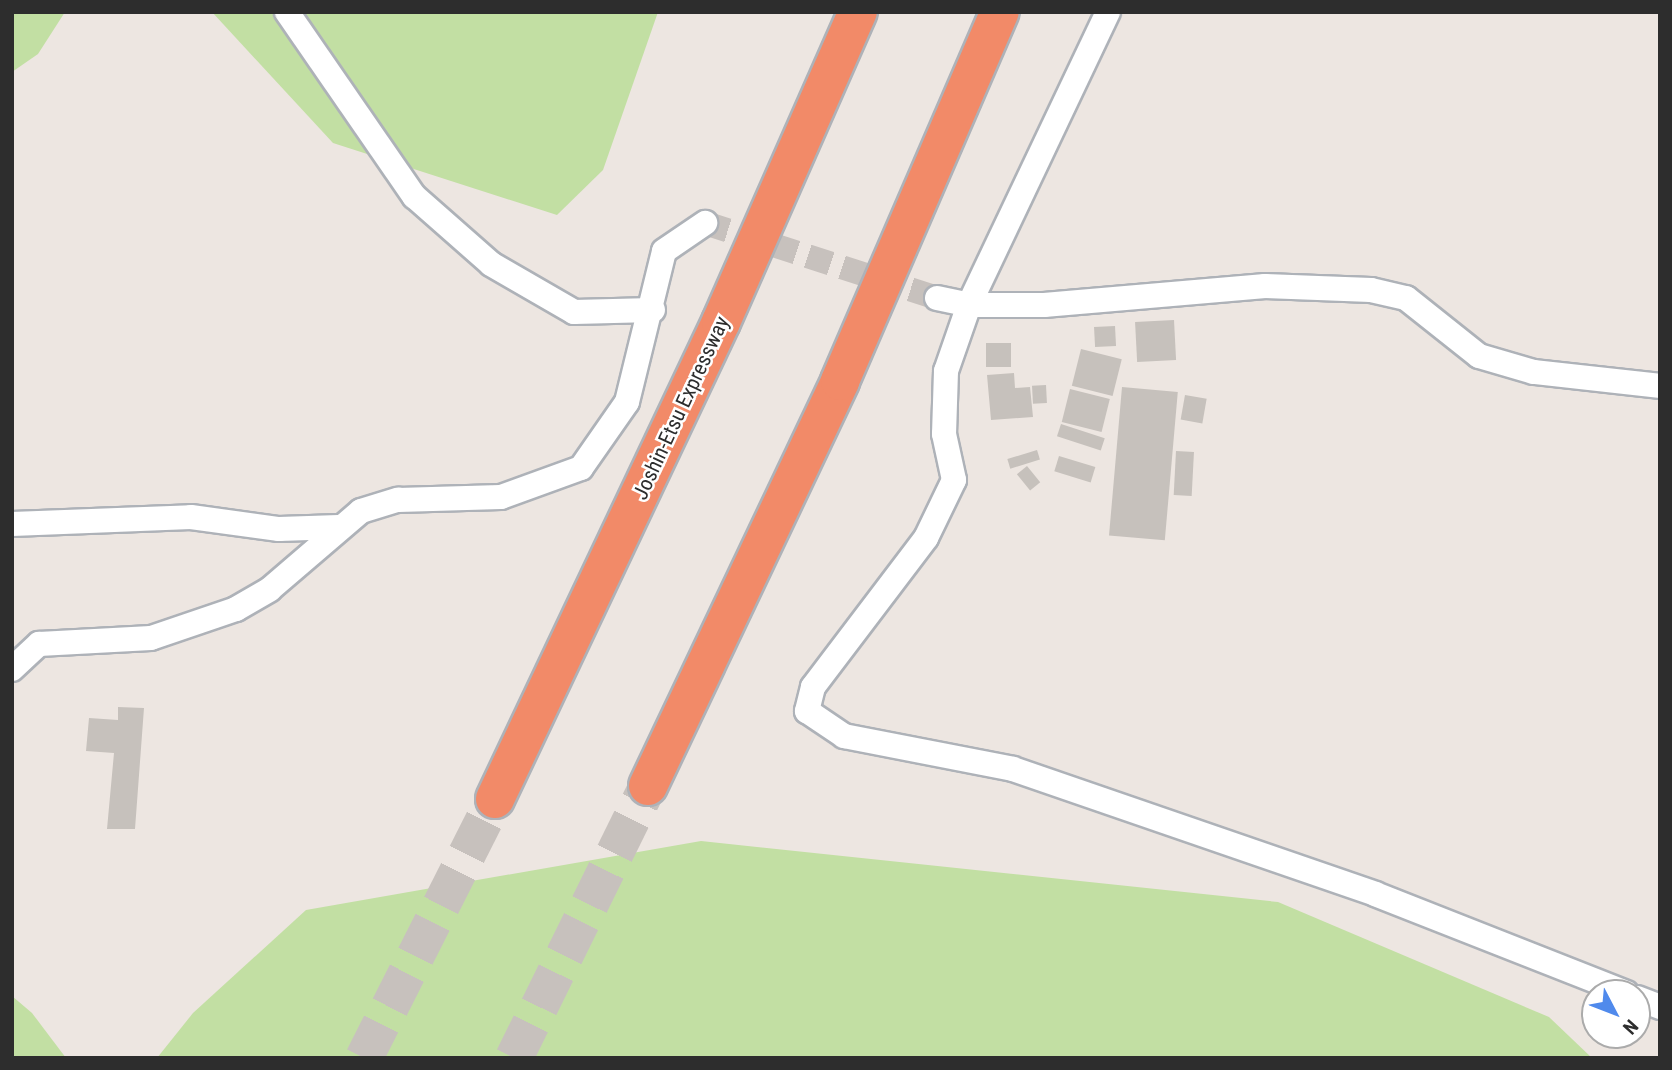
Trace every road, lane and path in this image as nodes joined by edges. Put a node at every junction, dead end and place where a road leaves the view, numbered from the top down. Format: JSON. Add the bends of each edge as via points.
{"nodes":[{"id":1,"x":286,"y":12,"type":"edge"},
{"id":2,"x":858,"y":12,"type":"edge"},
{"id":3,"x":1000,"y":12,"type":"edge"},
{"id":4,"x":1108,"y":12,"type":"edge"},
{"id":5,"x":705,"y":223,"type":"dead end"},
{"id":6,"x":937,"y":298,"type":"tunnel mouth"},
{"id":7,"x":969,"y":305,"type":"junction"},
{"id":8,"x":653,"y":310,"type":"junction"},
{"id":9,"x":1660,"y":386,"type":"edge"},
{"id":10,"x":12,"y":524,"type":"edge"},
{"id":11,"x":339,"y":527,"type":"junction"},
{"id":12,"x":12,"y":668,"type":"edge"},
{"id":13,"x":648,"y":786,"type":"tunnel mouth"},
{"id":14,"x":495,"y":799,"type":"tunnel mouth"},
{"id":15,"x":1591,"y":979,"type":"edge"}],
"edges":[{"from":1,"to":8,"type":"street","via":[[414,196],[491,264],[574,312]]},
{"from":2,"to":14,"type":"highway","name":"Joshin-Etsu Expressway","via":[[721,322]]},
{"from":3,"to":13,"type":"highway","via":[[857,345]]},
{"from":4,"to":7,"type":"street"},
{"from":5,"to":8,"type":"street","via":[[664,251]]},
{"from":6,"to":7,"type":"street"},
{"from":7,"to":9,"type":"street","via":[[1044,306],[1265,286],[1371,290],[1406,298],[1479,356],[1534,372]]},
{"from":7,"to":15,"type":"street","via":[[946,371],[944,434],[954,480],[890,594],[813,687],[807,710],[844,736],[1013,769],[1375,894]]},
{"from":8,"to":11,"type":"street","via":[[627,402],[581,468],[501,497],[398,500],[361,511]]},
{"from":10,"to":11,"type":"street","via":[[191,517],[279,529]]},
{"from":11,"to":12,"type":"street","via":[[270,589],[236,609],[151,638],[39,644]]}]}
